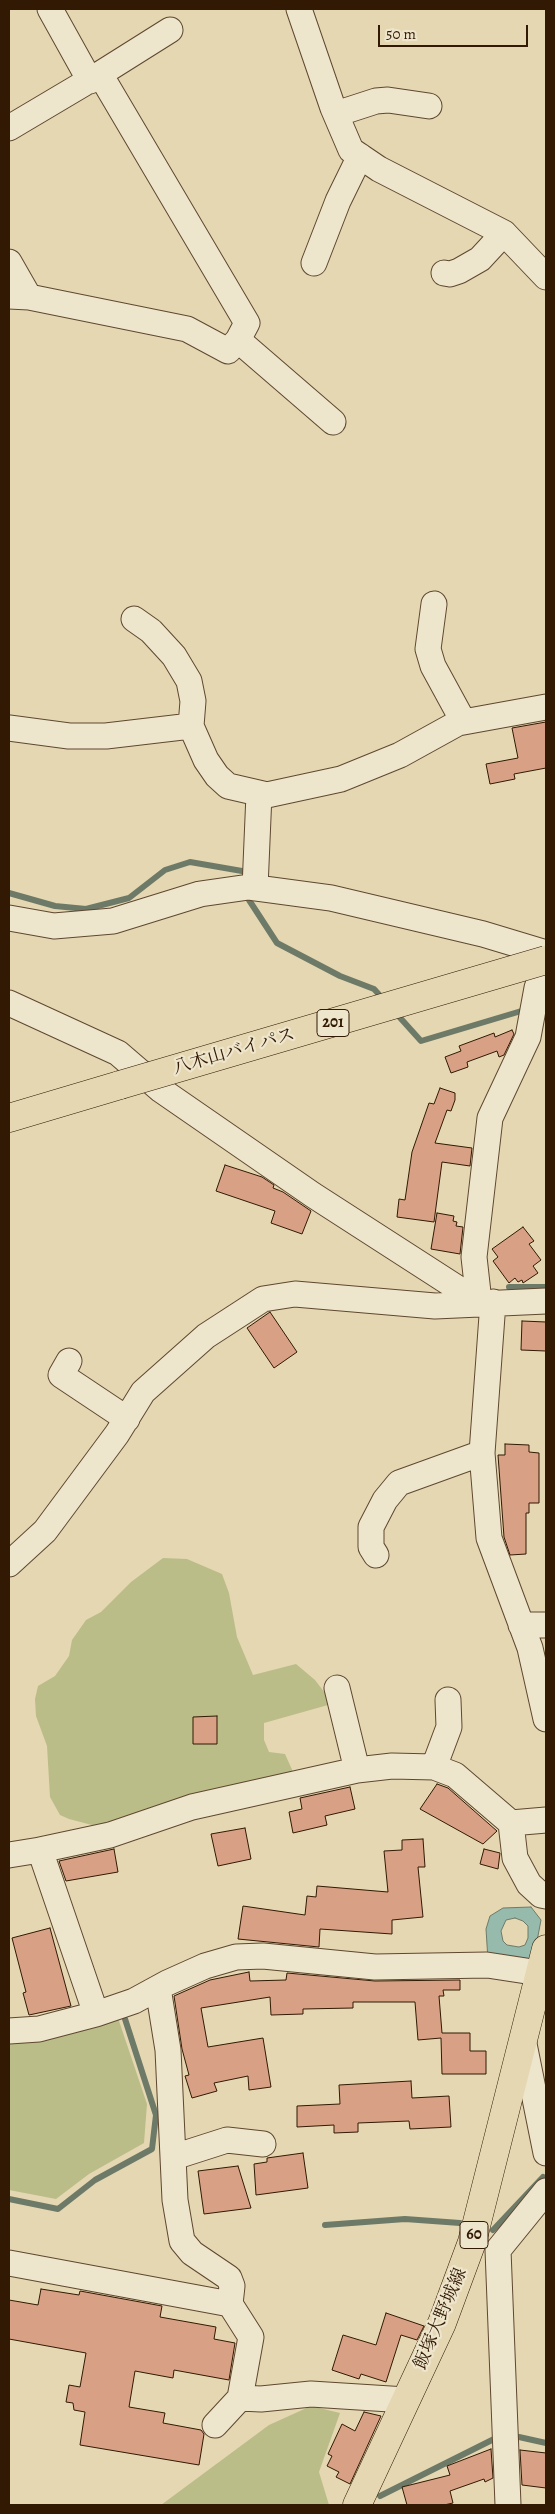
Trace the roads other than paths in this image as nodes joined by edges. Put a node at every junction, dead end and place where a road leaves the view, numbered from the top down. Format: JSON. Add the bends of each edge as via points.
{"nodes":[{"id":1,"x":50,"y":9,"type":"edge"},
{"id":2,"x":299,"y":9,"type":"edge"},
{"id":3,"x":170,"y":30,"type":"dead end"},
{"id":4,"x":95,"y":77,"type":"junction"},
{"id":5,"x":429,"y":106,"type":"dead end"},
{"id":6,"x":336,"y":114,"type":"junction"},
{"id":7,"x":9,"y":128,"type":"edge"},
{"id":8,"x":360,"y":156,"type":"junction"},
{"id":9,"x":504,"y":233,"type":"junction"},
{"id":10,"x":9,"y":262,"type":"edge"},
{"id":11,"x":314,"y":263,"type":"dead end"},
{"id":12,"x":444,"y":273,"type":"dead end"},
{"id":13,"x":546,"y":277,"type":"edge"},
{"id":14,"x":19,"y":296,"type":"edge"},
{"id":15,"x":238,"y":340,"type":"junction"},
{"id":16,"x":333,"y":422,"type":"dead end"},
{"id":17,"x":434,"y":604,"type":"dead end"},
{"id":18,"x":134,"y":619,"type":"dead end"},
{"id":19,"x":546,"y":706,"type":"edge"},
{"id":20,"x":464,"y":722,"type":"junction"},
{"id":21,"x":191,"y":726,"type":"junction"},
{"id":22,"x":9,"y":728,"type":"edge"},
{"id":23,"x":259,"y":794,"type":"junction"},
{"id":24,"x":255,"y":888,"type":"junction"},
{"id":25,"x":9,"y":918,"type":"edge"},
{"id":26,"x":546,"y":953,"type":"edge"},
{"id":27,"x":546,"y":961,"type":"edge"},
{"id":28,"x":9,"y":1003,"type":"edge"},
{"id":29,"x":9,"y":1118,"type":"edge"},
{"id":30,"x":546,"y":1300,"type":"edge"},
{"id":31,"x":486,"y":1302,"type":"junction"},
{"id":32,"x":69,"y":1361,"type":"dead end"},
{"id":33,"x":127,"y":1419,"type":"junction"},
{"id":34,"x":482,"y":1453,"type":"junction"},
{"id":35,"x":376,"y":1555,"type":"dead end"},
{"id":36,"x":9,"y":1564,"type":"edge"},
{"id":37,"x":521,"y":1625,"type":"junction"},
{"id":38,"x":546,"y":1625,"type":"edge"},
{"id":39,"x":337,"y":1688,"type":"dead end"},
{"id":40,"x":448,"y":1700,"type":"dead end"},
{"id":41,"x":546,"y":1719,"type":"edge"},
{"id":42,"x":434,"y":1767,"type":"junction"},
{"id":43,"x":356,"y":1770,"type":"junction"},
{"id":44,"x":546,"y":1820,"type":"edge"},
{"id":45,"x":511,"y":1823,"type":"junction"},
{"id":46,"x":40,"y":1850,"type":"junction"},
{"id":47,"x":9,"y":1855,"type":"edge"},
{"id":48,"x":546,"y":1896,"type":"edge"},
{"id":49,"x":544,"y":1966,"type":"edge"},
{"id":50,"x":158,"y":1988,"type":"junction"},
{"id":51,"x":96,"y":2014,"type":"junction"},
{"id":52,"x":9,"y":2032,"type":"edge"},
{"id":53,"x":524,"y":2044,"type":"junction"},
{"id":54,"x":263,"y":2144,"type":"dead end"},
{"id":55,"x":546,"y":2153,"type":"edge"},
{"id":56,"x":174,"y":2157,"type":"junction"},
{"id":57,"x":546,"y":2191,"type":"edge"},
{"id":58,"x":472,"y":2242,"type":"junction"},
{"id":59,"x":498,"y":2250,"type":"junction"},
{"id":60,"x":9,"y":2263,"type":"edge"},
{"id":61,"x":230,"y":2304,"type":"junction"},
{"id":62,"x":240,"y":2398,"type":"junction"},
{"id":63,"x":406,"y":2400,"type":"junction"},
{"id":64,"x":215,"y":2425,"type":"dead end"},
{"id":65,"x":506,"y":2504,"type":"edge"},
{"id":66,"x":357,"y":2505,"type":"edge"}],
"edges":[{"from":1,"to":4,"type":"street"},
{"from":2,"to":6,"type":"street"},
{"from":3,"to":4,"type":"street"},
{"from":4,"to":7,"type":"street"},
{"from":4,"to":15,"type":"street","via":[[247,324]]},
{"from":5,"to":6,"type":"street","via":[[376,101]]},
{"from":6,"to":8,"type":"street","via":[[351,150]]},
{"from":8,"to":9,"type":"street","via":[[379,169]]},
{"from":8,"to":11,"type":"street"},
{"from":9,"to":12,"type":"street","via":[[480,259],[459,271]]},
{"from":9,"to":13,"type":"street"},
{"from":10,"to":14,"type":"street"},
{"from":14,"to":15,"type":"street","via":[[187,329],[228,351]]},
{"from":15,"to":16,"type":"street"},
{"from":17,"to":20,"type":"street","via":[[428,649],[433,666]]},
{"from":18,"to":21,"type":"street","via":[[151,631],[174,656],[189,681],[193,701]]},
{"from":19,"to":20,"type":"street"},
{"from":20,"to":23,"type":"street","via":[[438,732],[400,755],[341,779],[288,792]]},
{"from":21,"to":22,"type":"street","via":[[106,736],[69,736]]},
{"from":21,"to":23,"type":"street","via":[[217,776],[228,786]]},
{"from":23,"to":24,"type":"street"},
{"from":24,"to":25,"type":"street","via":[[200,894],[113,921],[54,926]]},
{"from":24,"to":26,"type":"street","via":[[331,898],[483,934]]},
{"from":27,"to":29,"type":"main road","name":"八木山バイパス","number":"201","bridge":true},
{"from":27,"to":31,"type":"street","via":[[528,1037],[490,1118],[474,1257]]},
{"from":28,"to":31,"type":"street","via":[[118,1053],[169,1096],[313,1195]]},
{"from":30,"to":31,"type":"street"},
{"from":31,"to":33,"type":"street","via":[[405,1305],[295,1294],[263,1299],[206,1336],[143,1392]]},
{"from":31,"to":34,"type":"street"},
{"from":32,"to":33,"type":"street","via":[[61,1375]]},
{"from":33,"to":36,"type":"street","via":[[45,1531]]},
{"from":34,"to":35,"type":"street","via":[[399,1483],[385,1500],[371,1527],[372,1547]]},
{"from":34,"to":37,"type":"street","via":[[489,1538]]},
{"from":37,"to":38,"type":"street"},
{"from":37,"to":41,"type":"street","via":[[530,1648]]},
{"from":39,"to":43,"type":"street"},
{"from":40,"to":42,"type":"street","via":[[449,1727]]},
{"from":42,"to":43,"type":"street","via":[[392,1766]]},
{"from":42,"to":45,"type":"street","via":[[460,1779]]},
{"from":43,"to":46,"type":"street","via":[[192,1807],[110,1835]]},
{"from":44,"to":45,"type":"street"},
{"from":45,"to":48,"type":"street","via":[[515,1858],[529,1884]]},
{"from":46,"to":47,"type":"street"},
{"from":46,"to":51,"type":"street"},
{"from":49,"to":50,"type":"street","via":[[375,1967],[262,1956],[236,1957],[205,1966]]},
{"from":49,"to":53,"type":"main road","name":"飯塚大野城線","number":"60"},
{"from":50,"to":51,"type":"street","via":[[134,2001]]},
{"from":50,"to":56,"type":"street","via":[[168,2050],[170,2138]]},
{"from":51,"to":52,"type":"street","via":[[39,2029]]},
{"from":53,"to":55,"type":"street"},
{"from":53,"to":58,"type":"main road","name":"飯塚大野城線","number":"60"},
{"from":54,"to":56,"type":"street","via":[[227,2140]]},
{"from":56,"to":61,"type":"street","via":[[175,2200],[182,2241],[192,2253],[229,2278],[232,2286]]},
{"from":57,"to":59,"type":"street"},
{"from":58,"to":59,"type":"street"},
{"from":58,"to":63,"type":"main road","name":"飯塚大野城線","number":"60","via":[[442,2323]]},
{"from":59,"to":65,"type":"street"},
{"from":60,"to":61,"type":"street"},
{"from":61,"to":62,"type":"street","via":[[251,2338]]},
{"from":62,"to":63,"type":"street","via":[[311,2394]]},
{"from":62,"to":64,"type":"street"},
{"from":63,"to":66,"type":"main road","name":"飯塚大野城線","number":"60"}]}
